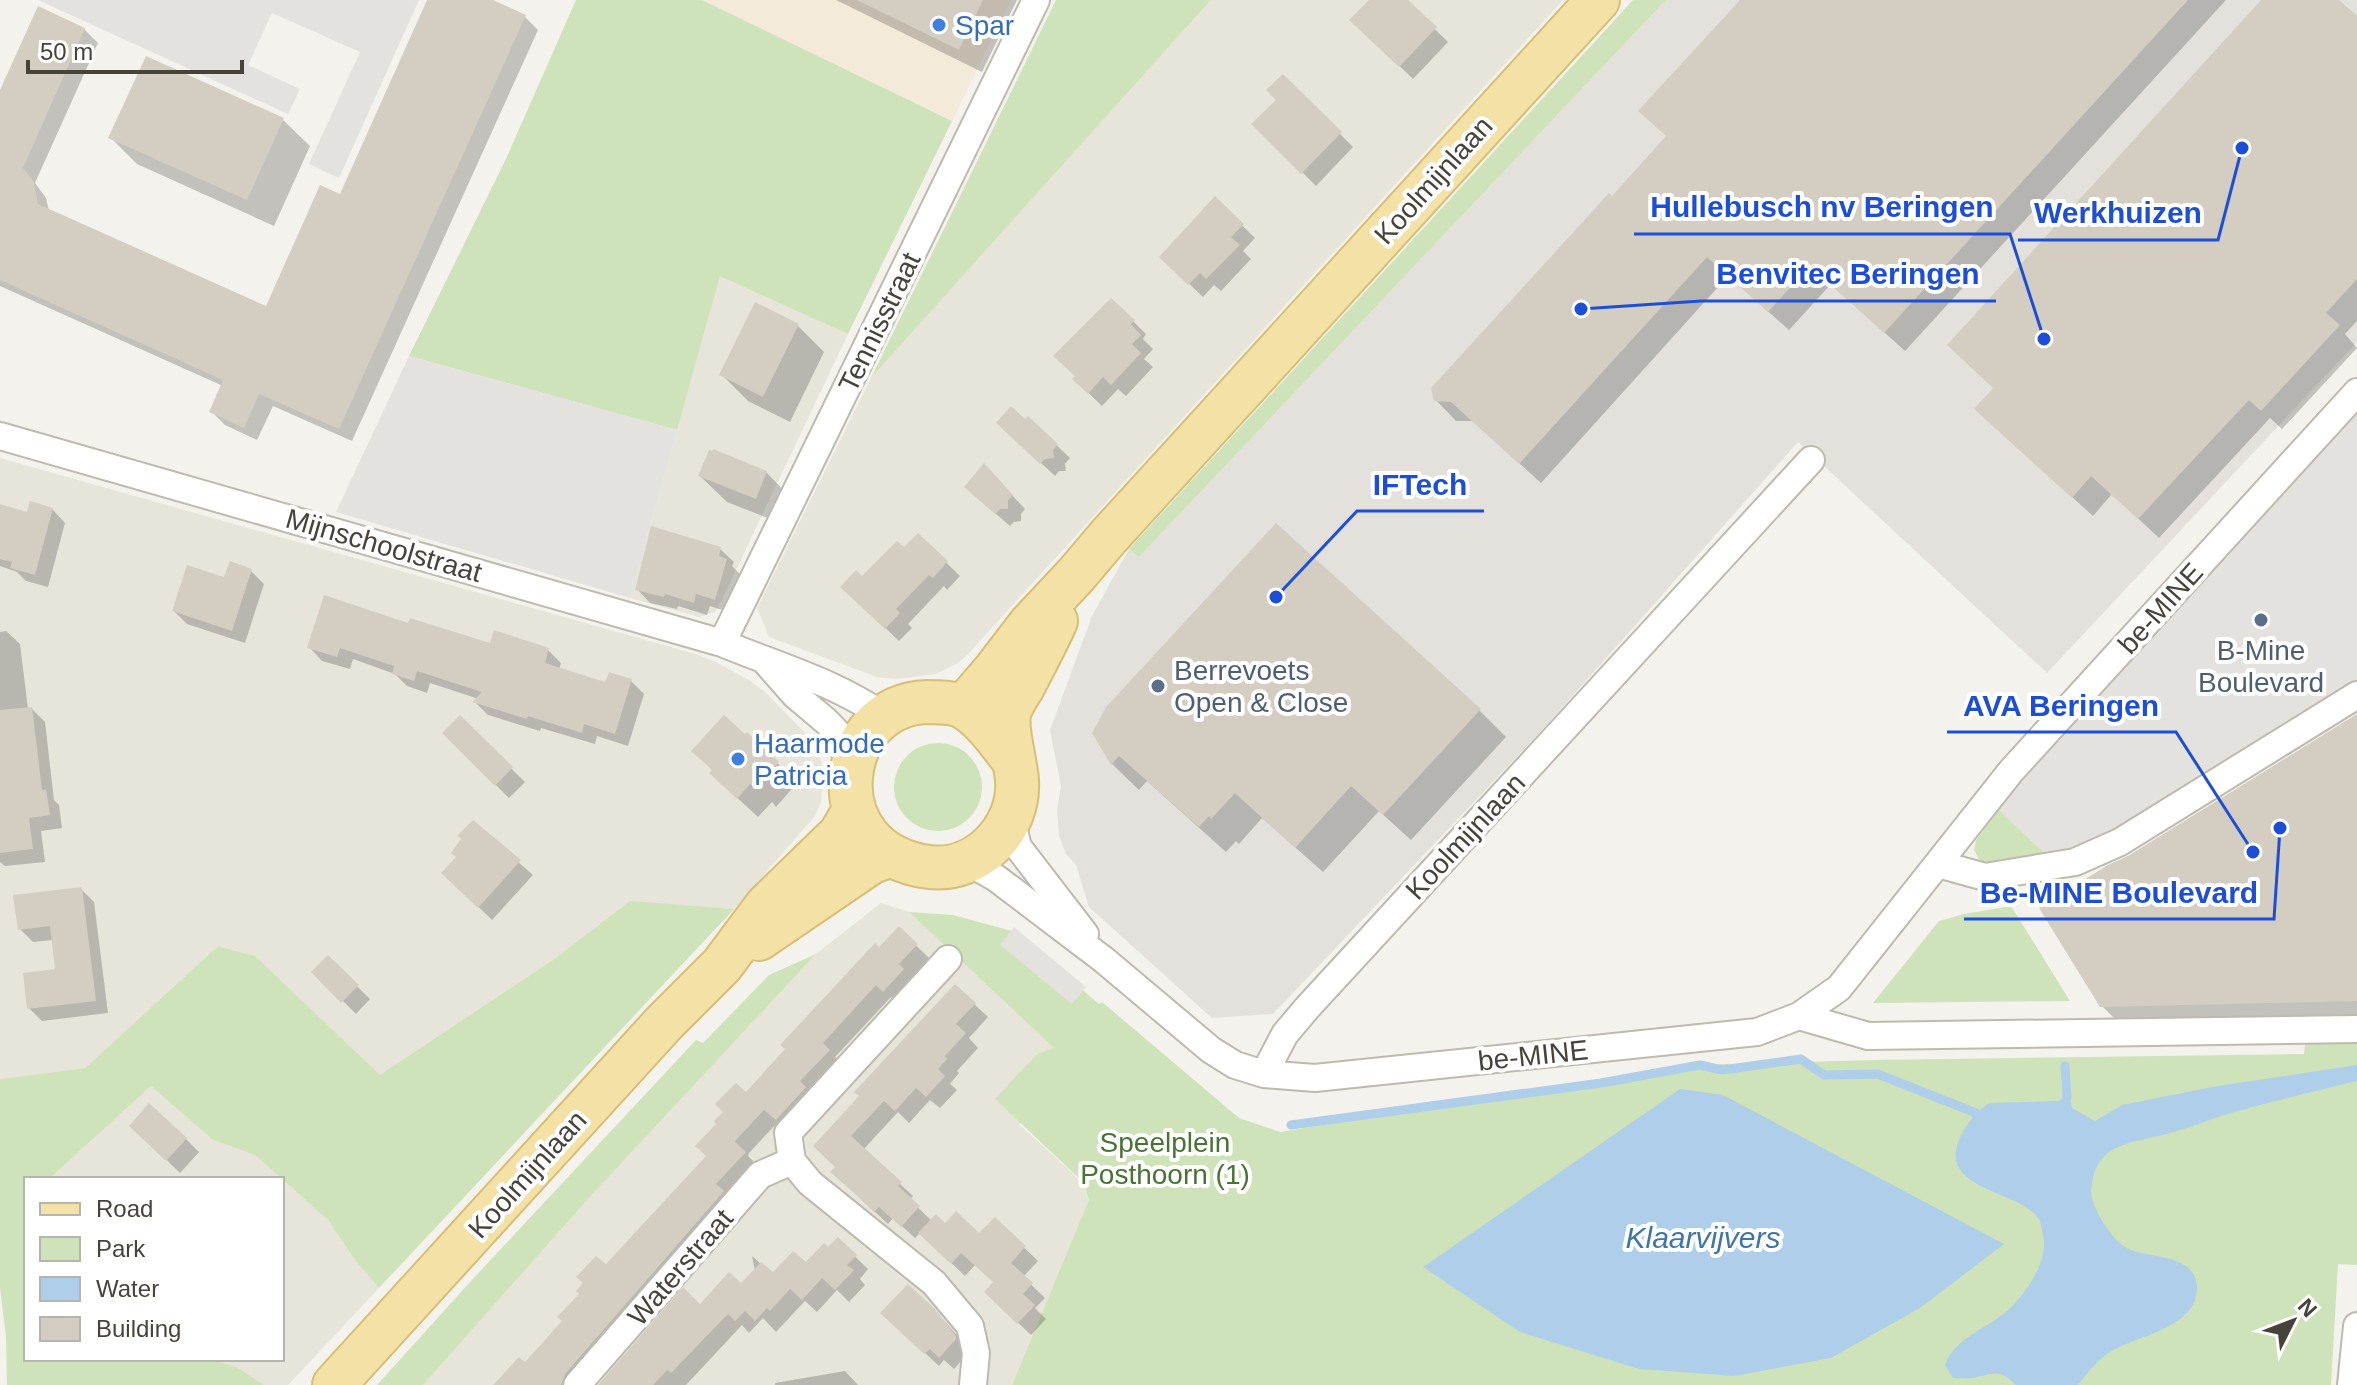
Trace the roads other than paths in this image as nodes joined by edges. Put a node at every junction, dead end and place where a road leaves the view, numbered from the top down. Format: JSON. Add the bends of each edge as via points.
{"nodes":[{"id":1,"x":1036,"y":0,"type":"edge"},
{"id":2,"x":1598,"y":0,"type":"edge"},
{"id":3,"x":2357,"y":392,"type":"edge"},
{"id":4,"x":0,"y":436,"type":"edge"},
{"id":5,"x":1811,"y":460,"type":"dead end"},
{"id":6,"x":1076,"y":575,"type":"junction"},
{"id":7,"x":722,"y":643,"type":"junction"},
{"id":8,"x":766,"y":662,"type":"junction"},
{"id":9,"x":2357,"y":695,"type":"edge"},
{"id":10,"x":963,"y":707,"type":"junction"},
{"id":11,"x":885,"y":717,"type":"junction"},
{"id":12,"x":856,"y":753,"type":"junction"},
{"id":13,"x":1013,"y":760,"type":"junction"},
{"id":14,"x":854,"y":810,"type":"junction"},
{"id":15,"x":1011,"y":818,"type":"junction"},
{"id":16,"x":889,"y":856,"type":"junction"},
{"id":17,"x":966,"y":861,"type":"junction"},
{"id":18,"x":1938,"y":864,"type":"junction"},
{"id":19,"x":948,"y":959,"type":"dead end"},
{"id":20,"x":1104,"y":960,"type":"junction"},
{"id":21,"x":722,"y":965,"type":"junction"},
{"id":22,"x":1799,"y":1016,"type":"junction"},
{"id":23,"x":2357,"y":1029,"type":"edge"},
{"id":24,"x":1264,"y":1074,"type":"junction"},
{"id":25,"x":792,"y":1161,"type":"junction"},
{"id":26,"x":2357,"y":1326,"type":"edge"},
{"id":27,"x":334,"y":1385,"type":"edge"},
{"id":28,"x":577,"y":1385,"type":"edge"},
{"id":29,"x":973,"y":1385,"type":"edge"},
{"id":30,"x":2351,"y":1385,"type":"edge"}],
"edges":[{"from":1,"to":7,"type":"street","name":"Tennisstraat"},
{"from":2,"to":6,"type":"main road","name":"Koolmijnlaan"},
{"from":3,"to":18,"type":"street","name":"be-MINE","via":[[2059,717]]},
{"from":4,"to":7,"type":"street","name":"Mijnschoolstraat"},
{"from":5,"to":24,"type":"street","name":"Koolmijnlaan","via":[[1307,1008],[1285,1034]]},
{"from":6,"to":10,"type":"main road","name":"Koolmijnlaan"},
{"from":6,"to":13,"type":"main road","name":"Koolmijnlaan","via":[[1009,715]]},
{"from":7,"to":8,"type":"street","name":"Mijnschoolstraat"},
{"from":8,"to":11,"type":"street","name":"Mijnschoolstraat","via":[[807,675]]},
{"from":8,"to":12,"type":"street","name":"Mijnschoolstraat"},
{"from":9,"to":18,"type":"street","via":[[2120,842],[2075,862],[1985,877]]},
{"from":10,"to":11,"type":"main road","via":[[923,702]]},
{"from":10,"to":13,"type":"main road"},
{"from":11,"to":12,"type":"main road"},
{"from":12,"to":14,"type":"main road","via":[[850,791]]},
{"from":13,"to":15,"type":"main road","name":"Koolmijnlaan","via":[[1017,780]]},
{"from":14,"to":16,"type":"main road","via":[[873,843]]},
{"from":14,"to":21,"type":"main road","name":"Koolmijnlaan","via":[[840,834],[766,906]]},
{"from":15,"to":17,"type":"main road","via":[[998,838]]},
{"from":15,"to":20,"type":"street","name":"Koolmijnlaan","via":[[1018,847]]},
{"from":16,"to":17,"type":"main road","via":[[930,867]]},
{"from":16,"to":21,"type":"main road","name":"Koolmijnlaan","via":[[872,862]]},
{"from":17,"to":20,"type":"street","name":"Koolmijnlaan"},
{"from":18,"to":22,"type":"street","name":"be-MINE","via":[[1839,988]]},
{"from":19,"to":25,"type":"street","via":[[788,1133]]},
{"from":20,"to":24,"type":"street","name":"Koolmijnlaan","via":[[1211,1050]]},
{"from":21,"to":27,"type":"main road","name":"Koolmijnlaan"},
{"from":22,"to":23,"type":"street","via":[[1868,1036]]},
{"from":22,"to":24,"type":"street","name":"be-MINE","via":[[1757,1032],[1315,1078]]},
{"from":25,"to":28,"type":"street","name":"Waterstraat","via":[[760,1175]]},
{"from":25,"to":29,"type":"street","via":[[810,1183],[934,1283],[970,1326],[976,1353]]},
{"from":26,"to":30,"type":"street"}]}
